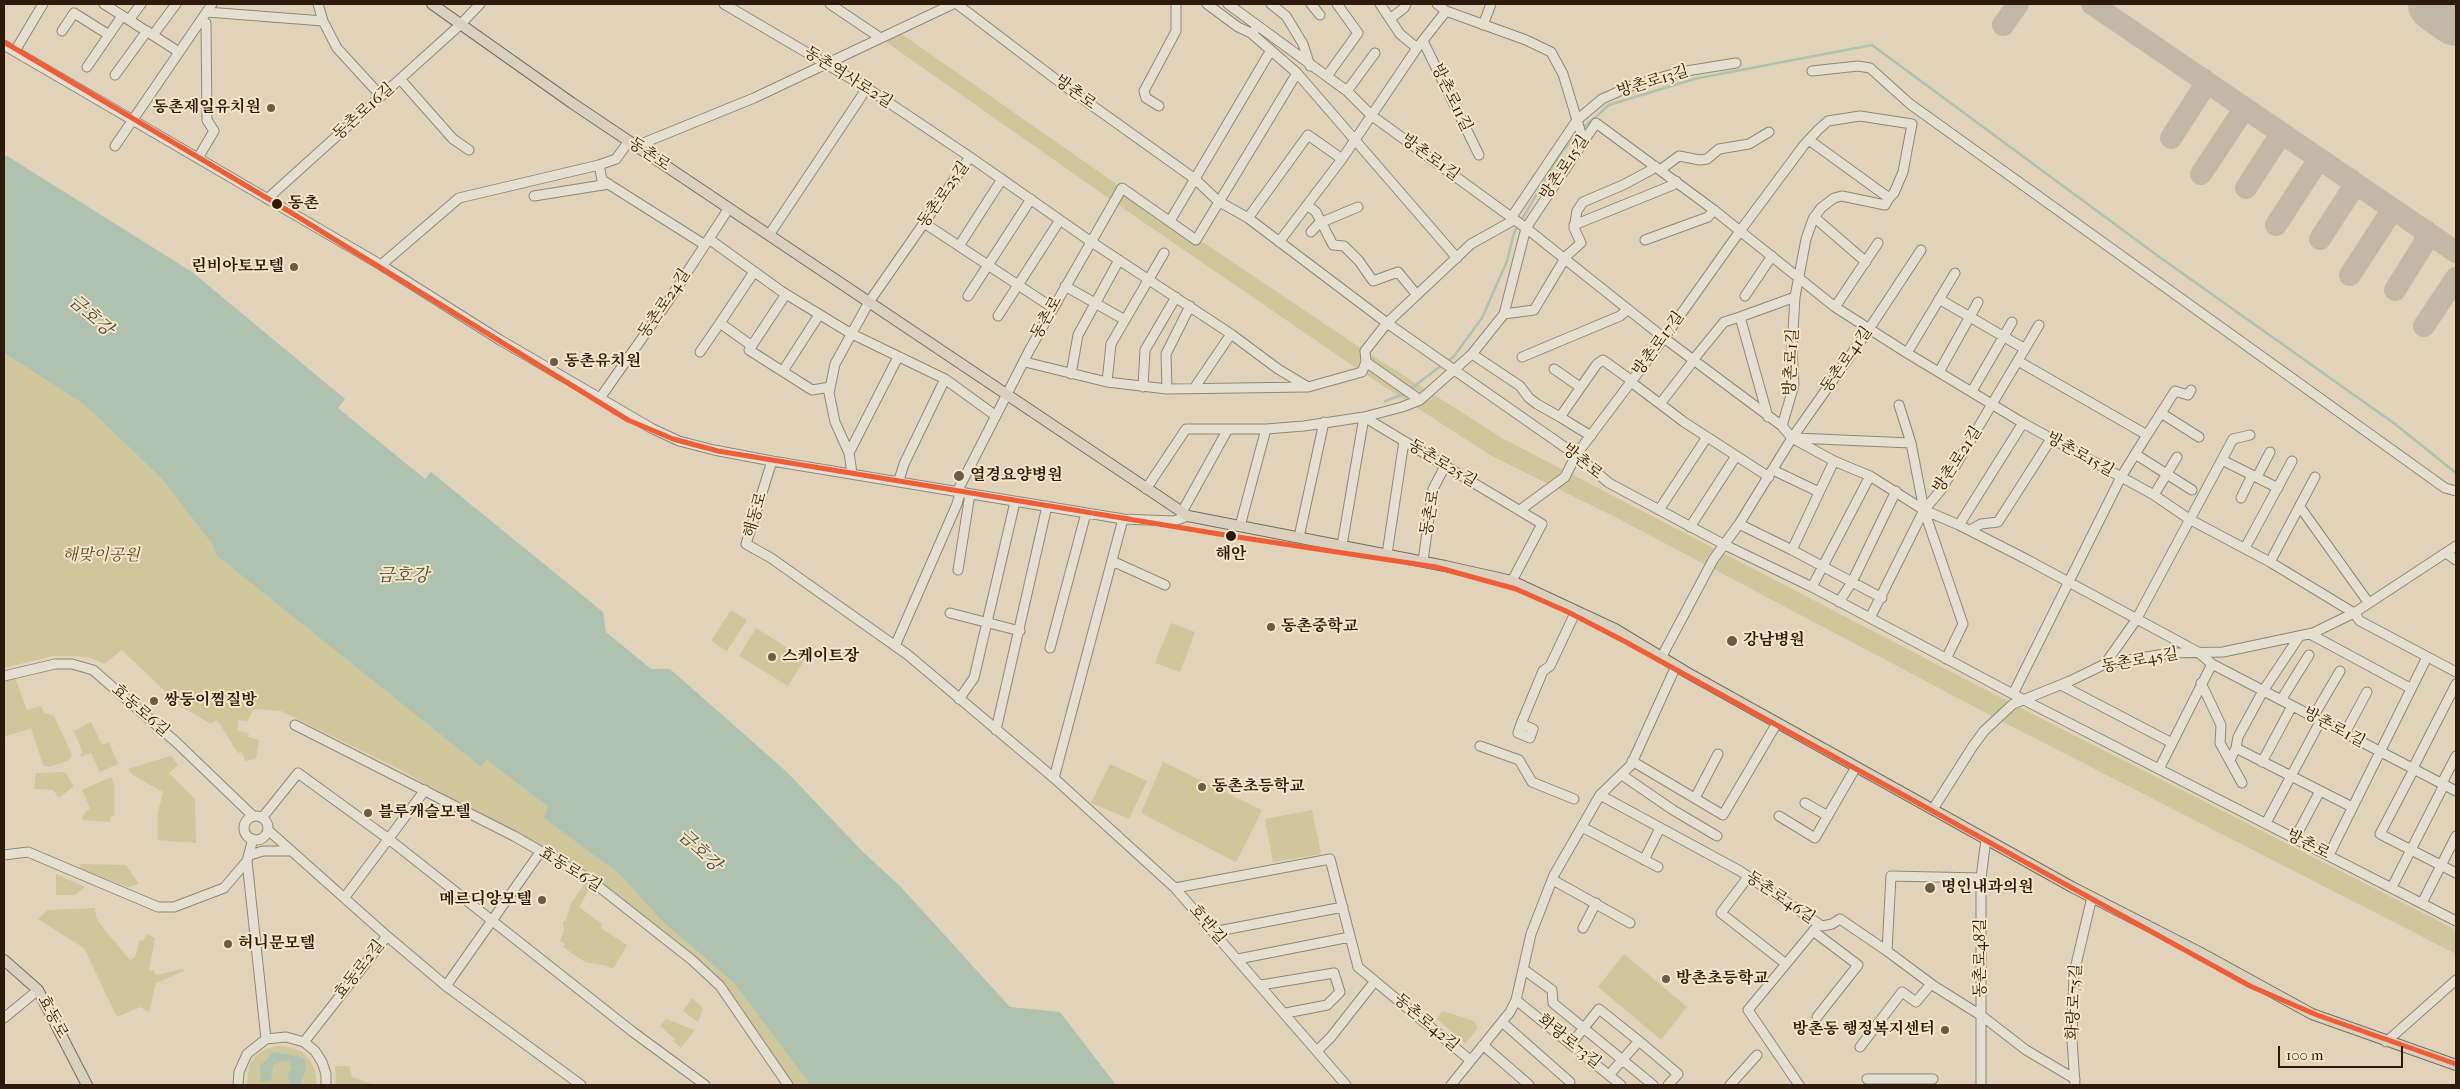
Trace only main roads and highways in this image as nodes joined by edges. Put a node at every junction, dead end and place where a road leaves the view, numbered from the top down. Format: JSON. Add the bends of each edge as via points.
{"nodes":[{"id":1,"x":432,"y":4,"type":"edge"},
{"id":2,"x":4,"y":960,"type":"edge"},
{"id":3,"x":2456,"y":1064,"type":"edge"},
{"id":4,"x":86,"y":1085,"type":"edge"}],
"edges":[{"from":1,"to":3,"type":"main road","name":"동촌로","via":[[632,144],[1185,514],[1512,581],[1615,629],[1986,839],[2312,1014]]},
{"from":2,"to":4,"type":"main road","name":"효동로","via":[[38,990]]}]}
